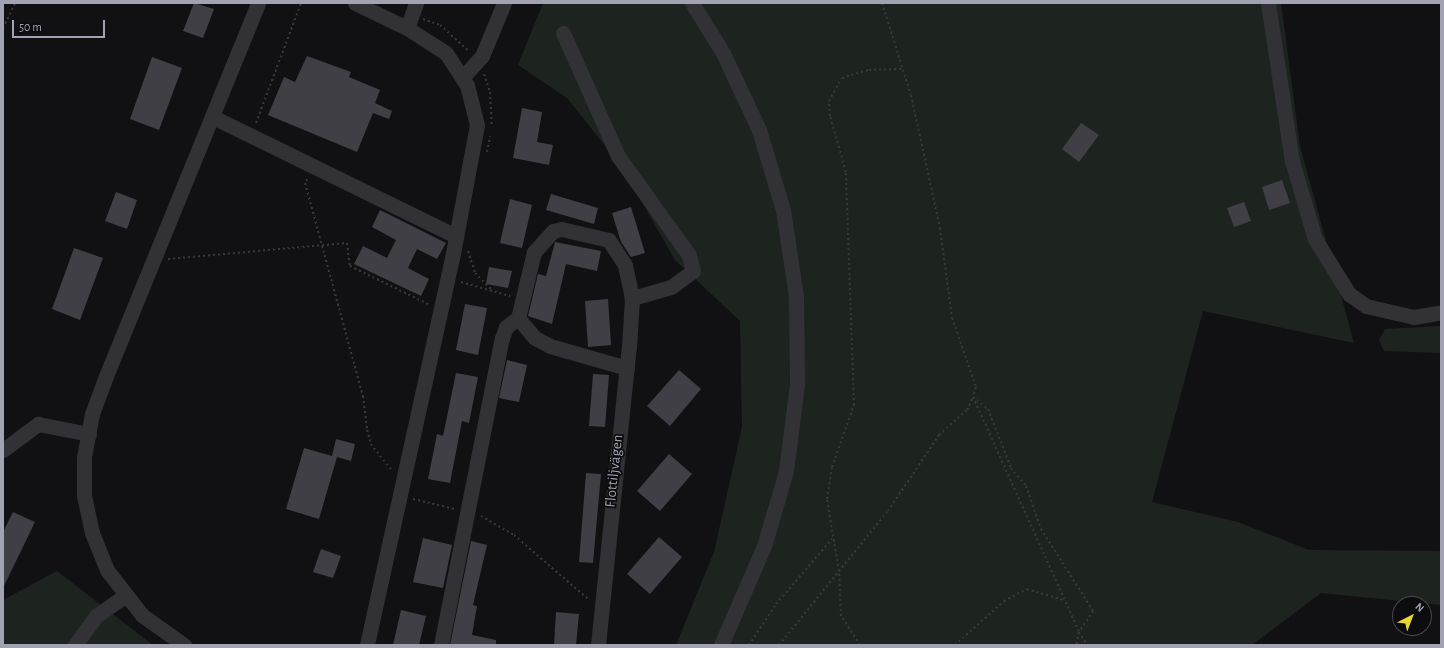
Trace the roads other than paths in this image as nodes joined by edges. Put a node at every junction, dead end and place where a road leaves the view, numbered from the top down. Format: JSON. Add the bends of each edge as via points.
{"nodes":[{"id":1,"x":258,"y":3,"type":"edge"},
{"id":2,"x":354,"y":3,"type":"edge"},
{"id":3,"x":416,"y":3,"type":"edge"},
{"id":4,"x":504,"y":3,"type":"edge"},
{"id":5,"x":692,"y":3,"type":"edge"},
{"id":6,"x":1268,"y":3,"type":"edge"},
{"id":7,"x":407,"y":28,"type":"junction"},
{"id":8,"x":563,"y":33,"type":"dead end"},
{"id":9,"x":463,"y":77,"type":"junction"},
{"id":10,"x":213,"y":117,"type":"junction"},
{"id":11,"x":456,"y":236,"type":"junction"},
{"id":12,"x":632,"y":298,"type":"junction"},
{"id":13,"x":1441,"y":312,"type":"edge"},
{"id":14,"x":518,"y":318,"type":"junction"},
{"id":15,"x":627,"y":368,"type":"junction"},
{"id":16,"x":89,"y":434,"type":"junction"},
{"id":17,"x":3,"y":450,"type":"edge"},
{"id":18,"x":125,"y":596,"type":"junction"},
{"id":19,"x":75,"y":645,"type":"edge"},
{"id":20,"x":184,"y":645,"type":"edge"},
{"id":21,"x":367,"y":645,"type":"edge"},
{"id":22,"x":441,"y":645,"type":"edge"},
{"id":23,"x":598,"y":645,"type":"edge"},
{"id":24,"x":721,"y":645,"type":"edge"}],
"edges":[{"from":1,"to":10,"type":"street"},
{"from":2,"to":7,"type":"street"},
{"from":3,"to":7,"type":"street"},
{"from":4,"to":9,"type":"street","via":[[482,56]]},
{"from":5,"to":24,"type":"street","via":[[723,53],[759,130],[783,210],[796,296],[797,384],[786,471],[764,546]]},
{"from":6,"to":13,"type":"street","via":[[1292,161],[1315,239],[1349,294],[1366,306],[1414,317]]},
{"from":7,"to":9,"type":"street","via":[[446,54]]},
{"from":8,"to":12,"type":"street","via":[[618,156],[689,255],[693,271],[671,287]]},
{"from":9,"to":11,"type":"street","via":[[475,106],[477,125]]},
{"from":10,"to":11,"type":"street"},
{"from":10,"to":16,"type":"street","via":[[106,376]]},
{"from":11,"to":21,"type":"street"},
{"from":12,"to":14,"type":"street","via":[[625,265],[609,240],[561,229],[544,239],[534,252]]},
{"from":12,"to":15,"type":"street","name":"Flottiljvägen"},
{"from":14,"to":15,"type":"street","via":[[535,338],[550,346]]},
{"from":14,"to":22,"type":"street","via":[[506,327],[502,338]]},
{"from":15,"to":23,"type":"street","name":"Flottiljvägen"},
{"from":16,"to":17,"type":"street","via":[[38,424]]},
{"from":16,"to":18,"type":"street","via":[[84,495],[92,533],[107,570]]},
{"from":18,"to":19,"type":"street","via":[[96,616]]},
{"from":18,"to":20,"type":"street","via":[[142,615]]}]}
